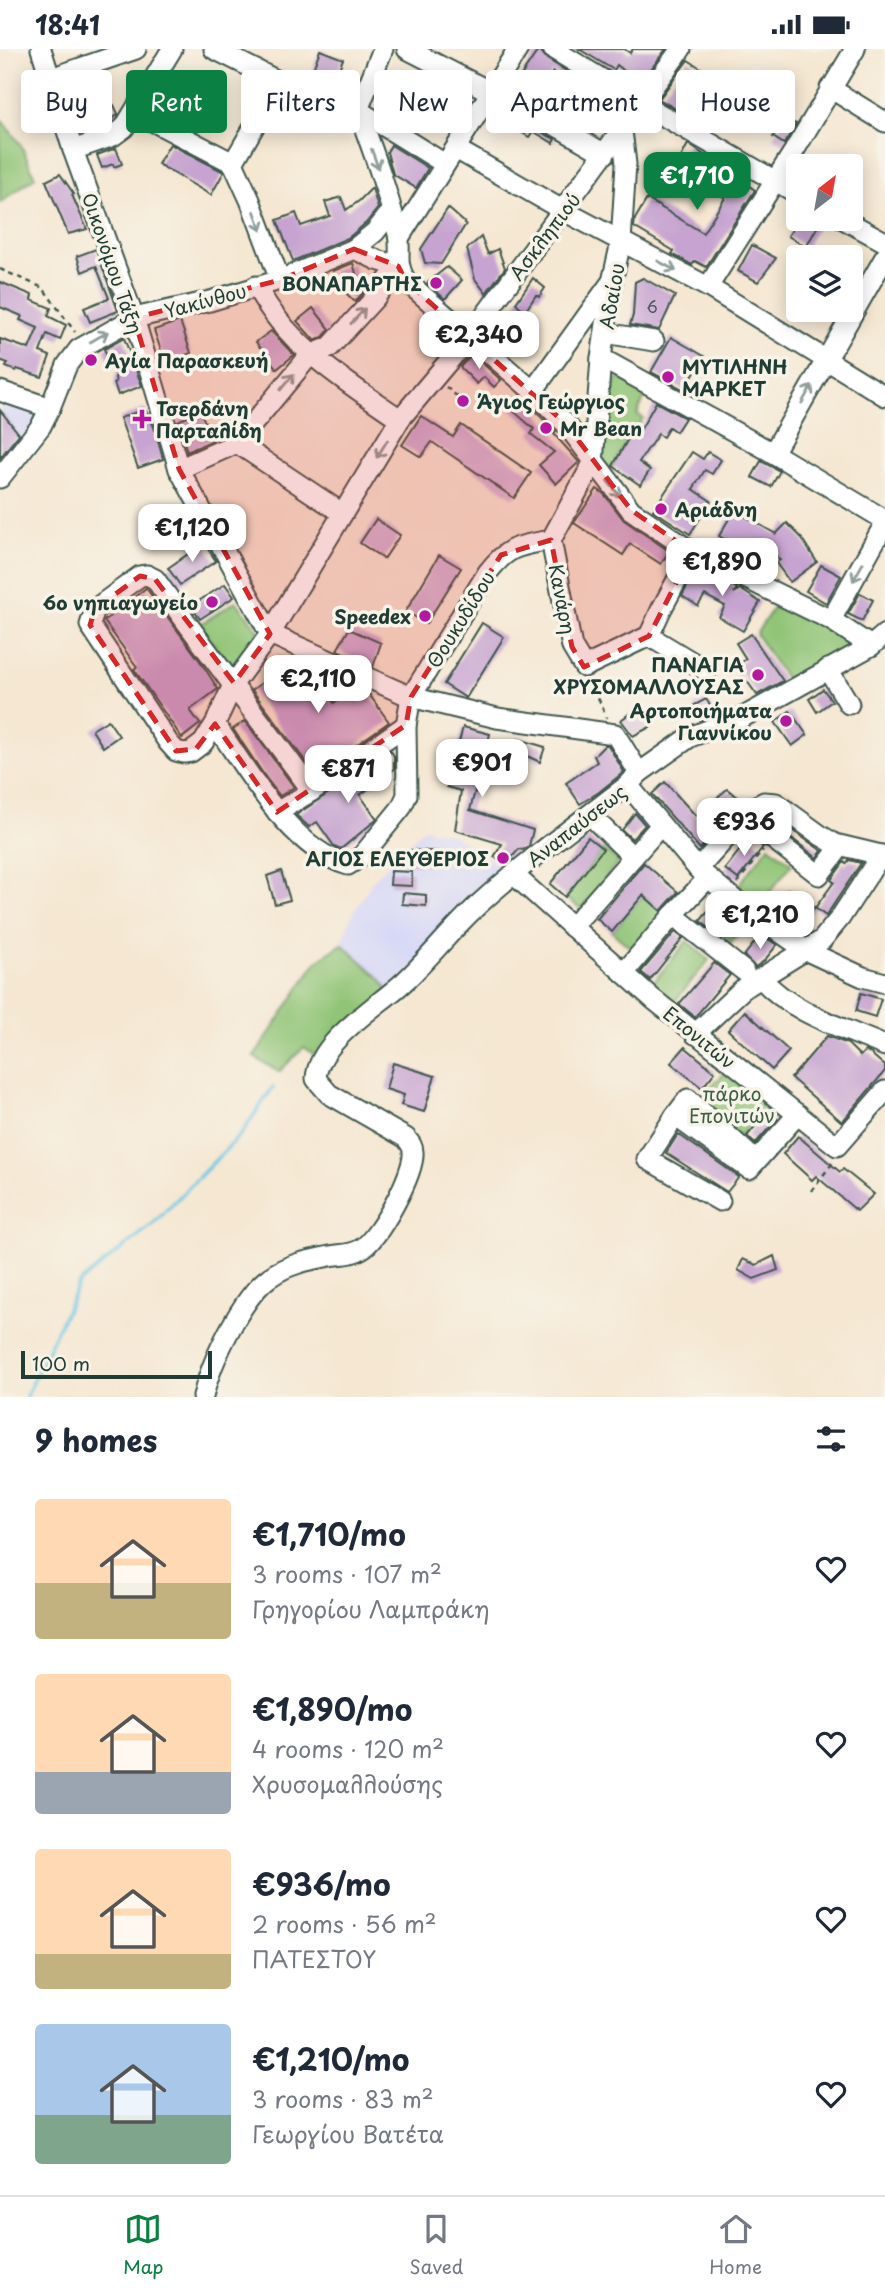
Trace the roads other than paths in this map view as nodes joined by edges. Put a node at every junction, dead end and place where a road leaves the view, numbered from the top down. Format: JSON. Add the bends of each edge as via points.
{"nodes":[{"id":1,"x":41,"y":49,"type":"edge"},
{"id":2,"x":136,"y":49,"type":"edge"},
{"id":3,"x":172,"y":49,"type":"edge"},
{"id":4,"x":214,"y":49,"type":"edge"},
{"id":5,"x":383,"y":49,"type":"edge"},
{"id":6,"x":407,"y":49,"type":"edge"},
{"id":7,"x":518,"y":49,"type":"edge"},
{"id":8,"x":553,"y":49,"type":"edge"},
{"id":9,"x":681,"y":49,"type":"edge"},
{"id":10,"x":855,"y":49,"type":"edge"},
{"id":11,"x":48,"y":70,"type":"edge"},
{"id":12,"x":74,"y":70,"type":"edge"},
{"id":13,"x":160,"y":70,"type":"edge"},
{"id":14,"x":256,"y":70,"type":"edge"},
{"id":15,"x":505,"y":70,"type":"edge"},
{"id":16,"x":587,"y":70,"type":"edge"},
{"id":17,"x":662,"y":75,"type":"edge"},
{"id":18,"x":830,"y":88,"type":"junction"},
{"id":19,"x":486,"y":89,"type":"edge"},
{"id":20,"x":486,"y":101,"type":"edge"},
{"id":21,"x":360,"y":105,"type":"edge"},
{"id":22,"x":360,"y":111,"type":"edge"},
{"id":23,"x":662,"y":115,"type":"edge"},
{"id":24,"x":360,"y":116,"type":"edge"},
{"id":25,"x":885,"y":123,"type":"edge"},
{"id":26,"x":126,"y":125,"type":"edge"},
{"id":27,"x":68,"y":133,"type":"edge"},
{"id":28,"x":175,"y":133,"type":"edge"},
{"id":29,"x":250,"y":133,"type":"edge"},
{"id":30,"x":569,"y":133,"type":"edge"},
{"id":31,"x":620,"y":133,"type":"edge"},
{"id":32,"x":622,"y":133,"type":"edge"},
{"id":33,"x":73,"y":150,"type":"junction"},
{"id":34,"x":606,"y":153,"type":"junction"},
{"id":35,"x":451,"y":156,"type":"junction"},
{"id":36,"x":233,"y":163,"type":"junction"},
{"id":37,"x":774,"y":181,"type":"junction"},
{"id":38,"x":786,"y":188,"type":"edge"},
{"id":39,"x":564,"y":211,"type":"junction"},
{"id":40,"x":391,"y":212,"type":"junction"},
{"id":41,"x":863,"y":230,"type":"edge"},
{"id":42,"x":399,"y":238,"type":"junction"},
{"id":43,"x":621,"y":242,"type":"junction"},
{"id":44,"x":885,"y":242,"type":"edge"},
{"id":45,"x":355,"y":249,"type":"junction"},
{"id":46,"x":885,"y":257,"type":"edge"},
{"id":47,"x":398,"y":267,"type":"junction"},
{"id":48,"x":280,"y":280,"type":"junction"},
{"id":49,"x":612,"y":282,"type":"junction"},
{"id":50,"x":256,"y":286,"type":"junction"},
{"id":51,"x":708,"y":287,"type":"junction"},
{"id":52,"x":134,"y":318,"type":"junction"},
{"id":53,"x":605,"y":333,"type":"junction"},
{"id":54,"x":469,"y":337,"type":"junction"},
{"id":55,"x":654,"y":341,"type":"dead end"},
{"id":56,"x":310,"y":355,"type":"junction"},
{"id":57,"x":601,"y":358,"type":"junction"},
{"id":58,"x":827,"y":359,"type":"junction"},
{"id":59,"x":0,"y":391,"type":"edge"},
{"id":60,"x":533,"y":391,"type":"junction"},
{"id":61,"x":885,"y":396,"type":"edge"},
{"id":62,"x":50,"y":408,"type":"junction"},
{"id":63,"x":400,"y":419,"type":"junction"},
{"id":64,"x":237,"y":443,"type":"junction"},
{"id":65,"x":773,"y":453,"type":"junction"},
{"id":66,"x":593,"y":463,"type":"junction"},
{"id":67,"x":179,"y":469,"type":"junction"},
{"id":68,"x":0,"y":478,"type":"edge"},
{"id":69,"x":342,"y":513,"type":"junction"},
{"id":70,"x":885,"y":521,"type":"edge"},
{"id":71,"x":551,"y":540,"type":"junction"},
{"id":72,"x":692,"y":552,"type":"junction"},
{"id":73,"x":831,"y":620,"type":"junction"},
{"id":74,"x":270,"y":634,"type":"junction"},
{"id":75,"x":649,"y":636,"type":"junction"},
{"id":76,"x":878,"y":640,"type":"edge"},
{"id":77,"x":828,"y":669,"type":"junction"},
{"id":78,"x":707,"y":671,"type":"dead end"},
{"id":79,"x":234,"y":683,"type":"junction"},
{"id":80,"x":411,"y":697,"type":"junction"},
{"id":81,"x":849,"y":704,"type":"dead end"},
{"id":82,"x":215,"y":724,"type":"junction"},
{"id":83,"x":406,"y":725,"type":"junction"},
{"id":84,"x":634,"y":779,"type":"junction"},
{"id":85,"x":312,"y":791,"type":"junction"},
{"id":86,"x":277,"y":812,"type":"junction"},
{"id":87,"x":590,"y":815,"type":"junction"},
{"id":88,"x":745,"y":817,"type":"junction"},
{"id":89,"x":661,"y":825,"type":"junction"},
{"id":90,"x":841,"y":846,"type":"junction"},
{"id":91,"x":883,"y":856,"type":"edge"},
{"id":92,"x":633,"y":857,"type":"junction"},
{"id":93,"x":703,"y":873,"type":"junction"},
{"id":94,"x":513,"y":874,"type":"junction"},
{"id":95,"x":673,"y":915,"type":"junction"},
{"id":96,"x":572,"y":927,"type":"junction"},
{"id":97,"x":807,"y":951,"type":"junction"},
{"id":98,"x":624,"y":973,"type":"junction"},
{"id":99,"x":753,"y":974,"type":"junction"},
{"id":100,"x":885,"y":983,"type":"edge"},
{"id":101,"x":695,"y":1034,"type":"junction"},
{"id":102,"x":885,"y":1047,"type":"edge"},
{"id":103,"x":885,"y":1091,"type":"edge"},
{"id":104,"x":798,"y":1114,"type":"junction"},
{"id":105,"x":720,"y":1201,"type":"dead end"},
{"id":106,"x":203,"y":1397,"type":"edge"}],
"edges":[{"from":1,"to":11,"type":"street","name":"Οικονόμου Τάξη"},
{"from":2,"to":12,"type":"street"},
{"from":3,"to":13,"type":"street"},
{"from":4,"to":14,"type":"street"},
{"from":5,"to":21,"type":"street"},
{"from":6,"to":19,"type":"street"},
{"from":7,"to":15,"type":"street"},
{"from":8,"to":16,"type":"street"},
{"from":9,"to":17,"type":"street","name":"Ασκληπιού"},
{"from":10,"to":18,"type":"street"},
{"from":18,"to":25,"type":"street"},
{"from":18,"to":37,"type":"street"},
{"from":20,"to":35,"type":"street"},
{"from":22,"to":35,"type":"street"},
{"from":23,"to":37,"type":"street"},
{"from":24,"to":40,"type":"street","one_way":true},
{"from":26,"to":33,"type":"street","via":[[113,136]]},
{"from":27,"to":33,"type":"street","name":"Οικονόμου Τάξη"},
{"from":28,"to":36,"type":"street"},
{"from":29,"to":36,"type":"street"},
{"from":30,"to":34,"type":"street"},
{"from":31,"to":34,"type":"street","name":"Ασκληπιού"},
{"from":32,"to":43,"type":"street","name":"Αδαίου","via":[[626,164]]},
{"from":33,"to":52,"type":"street","name":"Οικονόμου Τάξη"},
{"from":34,"to":39,"type":"street","name":"Ασκληπιού"},
{"from":35,"to":39,"type":"street"},
{"from":35,"to":42,"type":"street"},
{"from":36,"to":48,"type":"street","one_way":true},
{"from":37,"to":38,"type":"street"},
{"from":37,"to":51,"type":"street"},
{"from":39,"to":43,"type":"street"},
{"from":39,"to":54,"type":"street","name":"Ασκληπιού"},
{"from":40,"to":42,"type":"street"},
{"from":40,"to":45,"type":"street","name":"Υακίνθου"},
{"from":41,"to":44,"type":"street"},
{"from":42,"to":47,"type":"street"},
{"from":43,"to":49,"type":"street","name":"Αδαίου"},
{"from":43,"to":51,"type":"street","one_way":true},
{"from":45,"to":47,"type":"street"},
{"from":45,"to":48,"type":"street","name":"Υακίνθου"},
{"from":46,"to":58,"type":"street"},
{"from":47,"to":54,"type":"street","via":[[406,281]]},
{"from":56,"to":47,"type":"street","one_way":true,"via":[[330,347]]},
{"from":48,"to":50,"type":"street","name":"Υακίνθου"},
{"from":49,"to":53,"type":"street","name":"Αδαίου"},
{"from":49,"to":60,"type":"street"},
{"from":50,"to":52,"type":"street","name":"Υακίνθου"},
{"from":50,"to":56,"type":"street","via":[[278,322]]},
{"from":51,"to":58,"type":"street"},
{"from":62,"to":52,"type":"street","name":"Υακίνθου","one_way":true,"via":[[67,365],[79,349]]},
{"from":52,"to":67,"type":"street","name":"Οικονόμου Τάξη"},
{"from":53,"to":55,"type":"street"},
{"from":53,"to":57,"type":"street","name":"Αδαίου"},
{"from":54,"to":60,"type":"street"},
{"from":54,"to":63,"type":"street","name":"Ασκληπιού"},
{"from":56,"to":63,"type":"street"},
{"from":64,"to":56,"type":"street","one_way":true},
{"from":57,"to":65,"type":"street"},
{"from":57,"to":66,"type":"street","name":"Αδαίου"},
{"from":58,"to":61,"type":"street"},
{"from":65,"to":58,"type":"street","one_way":true},
{"from":59,"to":62,"type":"street"},
{"from":60,"to":66,"type":"street"},
{"from":62,"to":68,"type":"street","name":"Υακίνθου"},
{"from":63,"to":69,"type":"street","name":"Ασκληπιού","one_way":true},
{"from":64,"to":67,"type":"street"},
{"from":64,"to":69,"type":"street"},
{"from":65,"to":70,"type":"street"},
{"from":66,"to":71,"type":"street"},
{"from":66,"to":72,"type":"street","one_way":true,"via":[[631,510]]},
{"from":67,"to":74,"type":"street","name":"Οικονόμου Τάξη"},
{"from":69,"to":74,"type":"street","name":"Ασκληπιού"},
{"from":70,"to":73,"type":"street","one_way":true},
{"from":71,"to":75,"type":"street","name":"Κανάρη","via":[[572,647],[584,667]]},
{"from":71,"to":80,"type":"street","name":"Θουκυδίδου","via":[[501,555]]},
{"from":72,"to":73,"type":"street"},
{"from":72,"to":75,"type":"street"},
{"from":73,"to":76,"type":"street"},
{"from":74,"to":79,"type":"street","name":"Ασκληπιού"},
{"from":74,"to":80,"type":"street"},
{"from":75,"to":78,"type":"street"},
{"from":76,"to":77,"type":"street","name":"Αναπαύσεως"},
{"from":77,"to":81,"type":"street"},
{"from":77,"to":84,"type":"street","name":"Αναπαύσεως","via":[[745,716],[691,737]]},
{"from":79,"to":82,"type":"street","name":"Ασκληπιού"},
{"from":79,"to":82,"type":"street","name":"Ασκληπιού","via":[[215,664],[155,579],[140,576],[95,609],[90,625],[176,751],[191,753]]},
{"from":79,"to":85,"type":"street"},
{"from":80,"to":83,"type":"street"},
{"from":80,"to":84,"type":"street","via":[[497,719],[615,734]]},
{"from":82,"to":86,"type":"street"},
{"from":83,"to":85,"type":"street"},
{"from":83,"to":86,"type":"street","via":[[407,795],[362,856],[348,865],[334,861]]},
{"from":84,"to":87,"type":"street","name":"Αναπαύσεως"},
{"from":84,"to":89,"type":"street"},
{"from":85,"to":86,"type":"street"},
{"from":87,"to":92,"type":"street"},
{"from":87,"to":94,"type":"street","name":"Αναπαύσεως"},
{"from":88,"to":90,"type":"street","via":[[764,802],[776,803]]},
{"from":88,"to":90,"type":"street","via":[[819,875]]},
{"from":88,"to":93,"type":"street"},
{"from":89,"to":92,"type":"street"},
{"from":89,"to":93,"type":"street"},
{"from":90,"to":91,"type":"street"},
{"from":91,"to":97,"type":"street","via":[[831,931]]},
{"from":92,"to":96,"type":"street"},
{"from":93,"to":95,"type":"street"},
{"from":93,"to":97,"type":"street"},
{"from":94,"to":96,"type":"street","name":"Επονιτών"},
{"from":94,"to":106,"type":"street","name":"Αναπαύσεως","via":[[408,979],[356,1019],[321,1060],[316,1070],[320,1086],[406,1138],[412,1145],[412,1165],[385,1222],[367,1245],[351,1253],[288,1266],[258,1287],[242,1308]]},
{"from":95,"to":98,"type":"street"},
{"from":95,"to":99,"type":"street"},
{"from":96,"to":98,"type":"street","name":"Επονιτών"},
{"from":97,"to":99,"type":"street"},
{"from":97,"to":100,"type":"street"},
{"from":98,"to":101,"type":"street","name":"Επονιτών"},
{"from":99,"to":101,"type":"street"},
{"from":99,"to":102,"type":"street","via":[[800,1008]]},
{"from":101,"to":104,"type":"street","name":"Επονιτών"},
{"from":103,"to":104,"type":"street","name":"Επονιτών","via":[[837,1146]]},
{"from":104,"to":105,"type":"street","via":[[749,1169],[675,1116],[647,1159]]}]}
